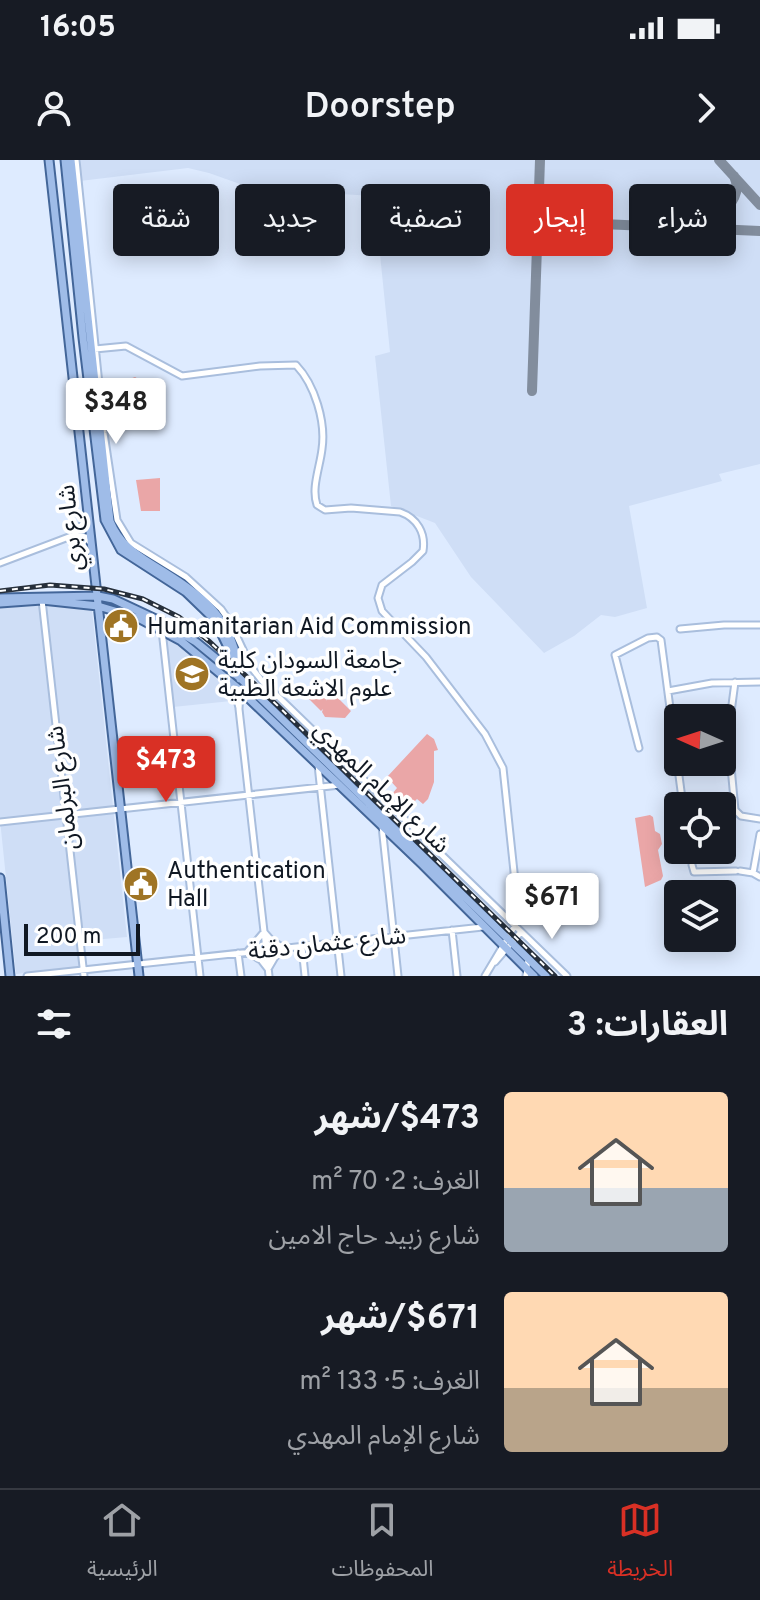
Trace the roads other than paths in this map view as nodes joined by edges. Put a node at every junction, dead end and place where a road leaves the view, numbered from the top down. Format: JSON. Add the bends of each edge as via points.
{"nodes":[{"id":1,"x":49,"y":160,"type":"edge"},
{"id":2,"x":70,"y":160,"type":"edge"},
{"id":3,"x":92,"y":349,"type":"junction"},
{"id":4,"x":99,"y":434,"type":"junction"},
{"id":5,"x":89,"y":515,"type":"junction"},
{"id":6,"x":74,"y":535,"type":"junction"},
{"id":7,"x":92,"y":545,"type":"junction"},
{"id":8,"x":0,"y":563,"type":"edge"},
{"id":9,"x":97,"y":592,"type":"junction"},
{"id":10,"x":42,"y":600,"type":"junction"},
{"id":11,"x":0,"y":601,"type":"edge"},
{"id":12,"x":98,"y":606,"type":"junction"},
{"id":13,"x":760,"y":625,"type":"edge"},
{"id":14,"x":161,"y":629,"type":"junction"},
{"id":15,"x":680,"y":629,"type":"dead end"},
{"id":16,"x":251,"y":667,"type":"junction"},
{"id":17,"x":238,"y":680,"type":"junction"},
{"id":18,"x":735,"y":682,"type":"junction"},
{"id":19,"x":760,"y":682,"type":"edge"},
{"id":20,"x":668,"y":691,"type":"junction"},
{"id":21,"x":323,"y":739,"type":"junction"},
{"id":22,"x":639,"y":748,"type":"dead end"},
{"id":23,"x":311,"y":752,"type":"junction"},
{"id":24,"x":318,"y":764,"type":"junction"},
{"id":25,"x":340,"y":785,"type":"junction"},
{"id":26,"x":320,"y":787,"type":"junction"},
{"id":27,"x":681,"y":792,"type":"edge"},
{"id":28,"x":249,"y":794,"type":"junction"},
{"id":29,"x":180,"y":802,"type":"junction"},
{"id":30,"x":120,"y":810,"type":"junction"},
{"id":31,"x":65,"y":815,"type":"junction"},
{"id":32,"x":760,"y":819,"type":"edge"},
{"id":33,"x":0,"y":822,"type":"edge"},
{"id":34,"x":382,"y":825,"type":"junction"},
{"id":35,"x":760,"y":834,"type":"edge"},
{"id":36,"x":692,"y":865,"type":"dead end"},
{"id":37,"x":753,"y":873,"type":"junction"},
{"id":38,"x":760,"y":877,"type":"edge"},
{"id":39,"x":0,"y":878,"type":"edge"},
{"id":40,"x":483,"y":927,"type":"junction"},
{"id":41,"x":519,"y":929,"type":"junction"},
{"id":42,"x":452,"y":930,"type":"junction"},
{"id":43,"x":264,"y":932,"type":"junction"},
{"id":44,"x":394,"y":936,"type":"junction"},
{"id":45,"x":337,"y":943,"type":"junction"},
{"id":46,"x":507,"y":945,"type":"junction"},
{"id":47,"x":302,"y":947,"type":"junction"},
{"id":48,"x":285,"y":949,"type":"junction"},
{"id":49,"x":266,"y":950,"type":"junction"},
{"id":50,"x":247,"y":952,"type":"junction"},
{"id":51,"x":238,"y":953,"type":"junction"},
{"id":52,"x":198,"y":958,"type":"junction"},
{"id":53,"x":528,"y":959,"type":"junction"},
{"id":54,"x":138,"y":964,"type":"junction"},
{"id":55,"x":526,"y":972,"type":"edge"},
{"id":56,"x":83,"y":973,"type":"edge"},
{"id":57,"x":269,"y":973,"type":"edge"},
{"id":58,"x":10,"y":976,"type":"edge"},
{"id":59,"x":27,"y":976,"type":"edge"},
{"id":60,"x":139,"y":976,"type":"edge"},
{"id":61,"x":200,"y":976,"type":"edge"},
{"id":62,"x":241,"y":976,"type":"edge"},
{"id":63,"x":305,"y":976,"type":"edge"},
{"id":64,"x":341,"y":976,"type":"edge"},
{"id":65,"x":398,"y":976,"type":"edge"},
{"id":66,"x":457,"y":976,"type":"edge"},
{"id":67,"x":485,"y":976,"type":"edge"},
{"id":68,"x":534,"y":976,"type":"edge"},
{"id":69,"x":546,"y":976,"type":"edge"},
{"id":70,"x":567,"y":976,"type":"edge"}],
"edges":[{"from":1,"to":5,"type":"main road","name":"شارع بري"},
{"from":2,"to":3,"type":"main road"},
{"from":2,"to":4,"type":"main road"},
{"from":3,"to":4,"type":"main road"},
{"from":3,"to":41,"type":"street","via":[[126,346],[182,376],[296,365],[314,394],[322,426],[317,505],[325,510],[400,512],[417,525],[423,551],[382,585],[379,605],[426,657],[499,757],[507,789]]},
{"from":4,"to":16,"type":"street","via":[[120,528],[135,546],[190,580],[221,609]]},
{"from":4,"to":17,"type":"main road","via":[[114,531],[126,547],[189,587],[219,614],[234,645]]},
{"from":5,"to":6,"type":"street"},
{"from":5,"to":7,"type":"main road","name":"شارع بري"},
{"from":6,"to":7,"type":"street","via":[[86,537]]},
{"from":6,"to":8,"type":"street"},
{"from":7,"to":9,"type":"main road","name":"شارع بري"},
{"from":9,"to":11,"type":"main road"},
{"from":9,"to":12,"type":"main road","name":"شارع بري"},
{"from":9,"to":17,"type":"main road","via":[[182,634]]},
{"from":10,"to":11,"type":"main road"},
{"from":10,"to":12,"type":"main road"},
{"from":10,"to":31,"type":"street","name":"شارع البرلمان"},
{"from":12,"to":14,"type":"main road"},
{"from":12,"to":30,"type":"main road","name":"شارع بري"},
{"from":13,"to":15,"type":"street"},
{"from":14,"to":17,"type":"main road"},
{"from":14,"to":29,"type":"street"},
{"from":16,"to":17,"type":"main road"},
{"from":16,"to":21,"type":"street"},
{"from":17,"to":23,"type":"main road"},
{"from":17,"to":28,"type":"street"},
{"from":18,"to":19,"type":"street"},
{"from":18,"to":20,"type":"street"},
{"from":18,"to":32,"type":"street","via":[[728,735],[735,810]]},
{"from":20,"to":22,"type":"street","via":[[659,638],[617,652]]},
{"from":20,"to":27,"type":"street"},
{"from":21,"to":23,"type":"street"},
{"from":21,"to":41,"type":"street"},
{"from":23,"to":24,"type":"main road"},
{"from":23,"to":46,"type":"main road","name":"شارع الإمام المهدي"},
{"from":24,"to":25,"type":"main road"},
{"from":24,"to":26,"type":"street"},
{"from":25,"to":26,"type":"street"},
{"from":25,"to":34,"type":"main road"},
{"from":26,"to":28,"type":"street"},
{"from":26,"to":45,"type":"street"},
{"from":28,"to":29,"type":"street"},
{"from":28,"to":43,"type":"street"},
{"from":29,"to":30,"type":"street"},
{"from":29,"to":52,"type":"street"},
{"from":30,"to":31,"type":"street"},
{"from":30,"to":54,"type":"main road","name":"شارع بري"},
{"from":31,"to":33,"type":"street"},
{"from":31,"to":56,"type":"street","name":"شارع البرلمان"},
{"from":34,"to":40,"type":"main road"},
{"from":34,"to":44,"type":"street"},
{"from":35,"to":37,"type":"street"},
{"from":36,"to":37,"type":"street","via":[[694,872]]},
{"from":37,"to":38,"type":"street"},
{"from":39,"to":58,"type":"main road"},
{"from":40,"to":42,"type":"street","name":"شارع عثمان دقنة"},
{"from":40,"to":46,"type":"main road"},
{"from":41,"to":46,"type":"street"},
{"from":41,"to":70,"type":"street"},
{"from":42,"to":44,"type":"street","name":"شارع عثمان دقنة"},
{"from":42,"to":66,"type":"street"},
{"from":43,"to":48,"type":"street"},
{"from":43,"to":49,"type":"street"},
{"from":43,"to":50,"type":"street"},
{"from":44,"to":45,"type":"street","name":"شارع عثمان دقنة"},
{"from":44,"to":65,"type":"street"},
{"from":45,"to":47,"type":"street","name":"شارع عثمان دقنة"},
{"from":45,"to":64,"type":"street"},
{"from":46,"to":53,"type":"main road","name":"شارع الإمام المهدي"},
{"from":46,"to":55,"type":"main road"},
{"from":46,"to":67,"type":"street"},
{"from":47,"to":48,"type":"street","name":"شارع عثمان دقنة"},
{"from":47,"to":63,"type":"street"},
{"from":48,"to":49,"type":"street","name":"شارع عثمان دقنة"},
{"from":48,"to":57,"type":"street"},
{"from":49,"to":50,"type":"street","name":"شارع عثمان دقنة"},
{"from":49,"to":57,"type":"street"},
{"from":50,"to":51,"type":"street","name":"شارع عثمان دقنة"},
{"from":50,"to":57,"type":"street"},
{"from":51,"to":52,"type":"street","name":"شارع عثمان دقنة"},
{"from":51,"to":62,"type":"street"},
{"from":52,"to":54,"type":"street","name":"شارع عثمان دقنة"},
{"from":52,"to":61,"type":"street"},
{"from":53,"to":55,"type":"street"},
{"from":53,"to":69,"type":"main road","name":"شارع الإمام المهدي"},
{"from":54,"to":56,"type":"street","name":"شارع عثمان دقنة"},
{"from":54,"to":60,"type":"main road","name":"شارع بري"},
{"from":55,"to":68,"type":"main road"},
{"from":56,"to":59,"type":"street","name":"شارع عثمان دقنة"}]}
